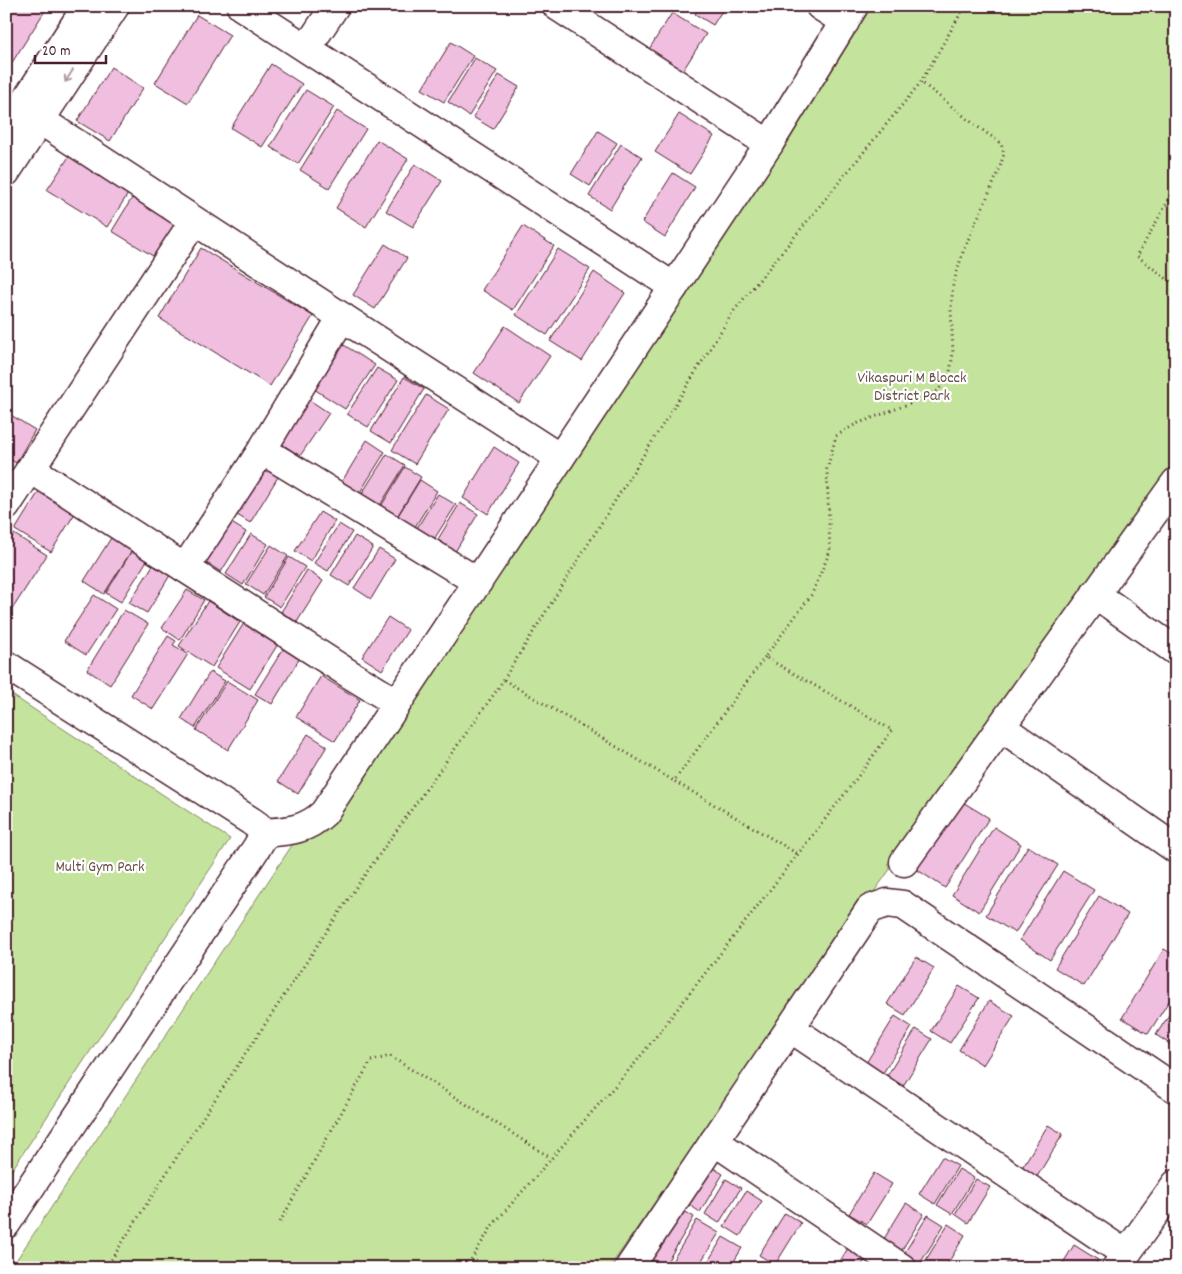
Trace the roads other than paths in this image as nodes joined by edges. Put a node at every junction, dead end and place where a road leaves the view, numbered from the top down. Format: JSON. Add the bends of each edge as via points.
{"nodes":[{"id":1,"x":87,"y":6,"type":"edge"},
{"id":2,"x":115,"y":6,"type":"edge"},
{"id":3,"x":241,"y":6,"type":"edge"},
{"id":4,"x":335,"y":6,"type":"edge"},
{"id":5,"x":557,"y":6,"type":"edge"},
{"id":6,"x":820,"y":6,"type":"edge"},
{"id":7,"x":849,"y":14,"type":"edge"},
{"id":8,"x":307,"y":48,"type":"junction"},
{"id":9,"x":40,"y":120,"type":"junction"},
{"id":10,"x":6,"y":131,"type":"edge"},
{"id":11,"x":769,"y":144,"type":"junction"},
{"id":12,"x":6,"y":172,"type":"edge"},
{"id":13,"x":194,"y":221,"type":"junction"},
{"id":14,"x":674,"y":286,"type":"junction"},
{"id":15,"x":342,"y":317,"type":"junction"},
{"id":16,"x":262,"y":450,"type":"junction"},
{"id":17,"x":560,"y":458,"type":"junction"},
{"id":18,"x":31,"y":469,"type":"junction"},
{"id":19,"x":1175,"y":485,"type":"edge"},
{"id":20,"x":6,"y":506,"type":"edge"},
{"id":21,"x":184,"y":568,"type":"junction"},
{"id":22,"x":478,"y":582,"type":"junction"},
{"id":23,"x":1095,"y":594,"type":"junction"},
{"id":24,"x":1176,"y":651,"type":"edge"},
{"id":25,"x":6,"y":665,"type":"edge"},
{"id":26,"x":397,"y":703,"type":"junction"},
{"id":27,"x":1000,"y":727,"type":"junction"},
{"id":28,"x":263,"y":833,"type":"junction"},
{"id":29,"x":1176,"y":849,"type":"edge"},
{"id":30,"x":904,"y":862,"type":"dead end"},
{"id":31,"x":790,"y":1028,"type":"junction"},
{"id":32,"x":1176,"y":1089,"type":"edge"},
{"id":33,"x":714,"y":1141,"type":"junction"},
{"id":34,"x":1176,"y":1184,"type":"edge"},
{"id":35,"x":6,"y":1224,"type":"edge"},
{"id":36,"x":1121,"y":1261,"type":"edge"},
{"id":37,"x":636,"y":1265,"type":"edge"},
{"id":38,"x":902,"y":1268,"type":"edge"}],
"edges":[{"from":1,"to":10,"type":"street"},
{"from":2,"to":9,"type":"street","one_way":true},
{"from":3,"to":8,"type":"street"},
{"from":4,"to":8,"type":"street"},
{"from":5,"to":11,"type":"street"},
{"from":6,"to":7,"type":"street"},
{"from":7,"to":11,"type":"street"},
{"from":8,"to":14,"type":"street"},
{"from":9,"to":12,"type":"street"},
{"from":9,"to":13,"type":"street"},
{"from":11,"to":14,"type":"street"},
{"from":13,"to":15,"type":"street"},
{"from":13,"to":18,"type":"street"},
{"from":14,"to":17,"type":"street"},
{"from":15,"to":16,"type":"street"},
{"from":15,"to":17,"type":"street"},
{"from":16,"to":21,"type":"street"},
{"from":16,"to":22,"type":"street"},
{"from":17,"to":22,"type":"street"},
{"from":18,"to":20,"type":"street"},
{"from":18,"to":21,"type":"street"},
{"from":19,"to":23,"type":"street"},
{"from":21,"to":26,"type":"street"},
{"from":22,"to":26,"type":"street"},
{"from":23,"to":24,"type":"street"},
{"from":23,"to":27,"type":"street"},
{"from":25,"to":28,"type":"street","via":[[258,826]]},
{"from":26,"to":28,"type":"street","via":[[324,813],[313,823],[298,829]]},
{"from":27,"to":29,"type":"street"},
{"from":27,"to":30,"type":"street"},
{"from":28,"to":35,"type":"street","via":[[257,847]]},
{"from":31,"to":32,"type":"street","via":[[870,909],[887,903],[903,906]]},
{"from":31,"to":33,"type":"street"},
{"from":31,"to":36,"type":"street"},
{"from":33,"to":37,"type":"street"},
{"from":33,"to":38,"type":"street"},
{"from":34,"to":36,"type":"street"}]}
